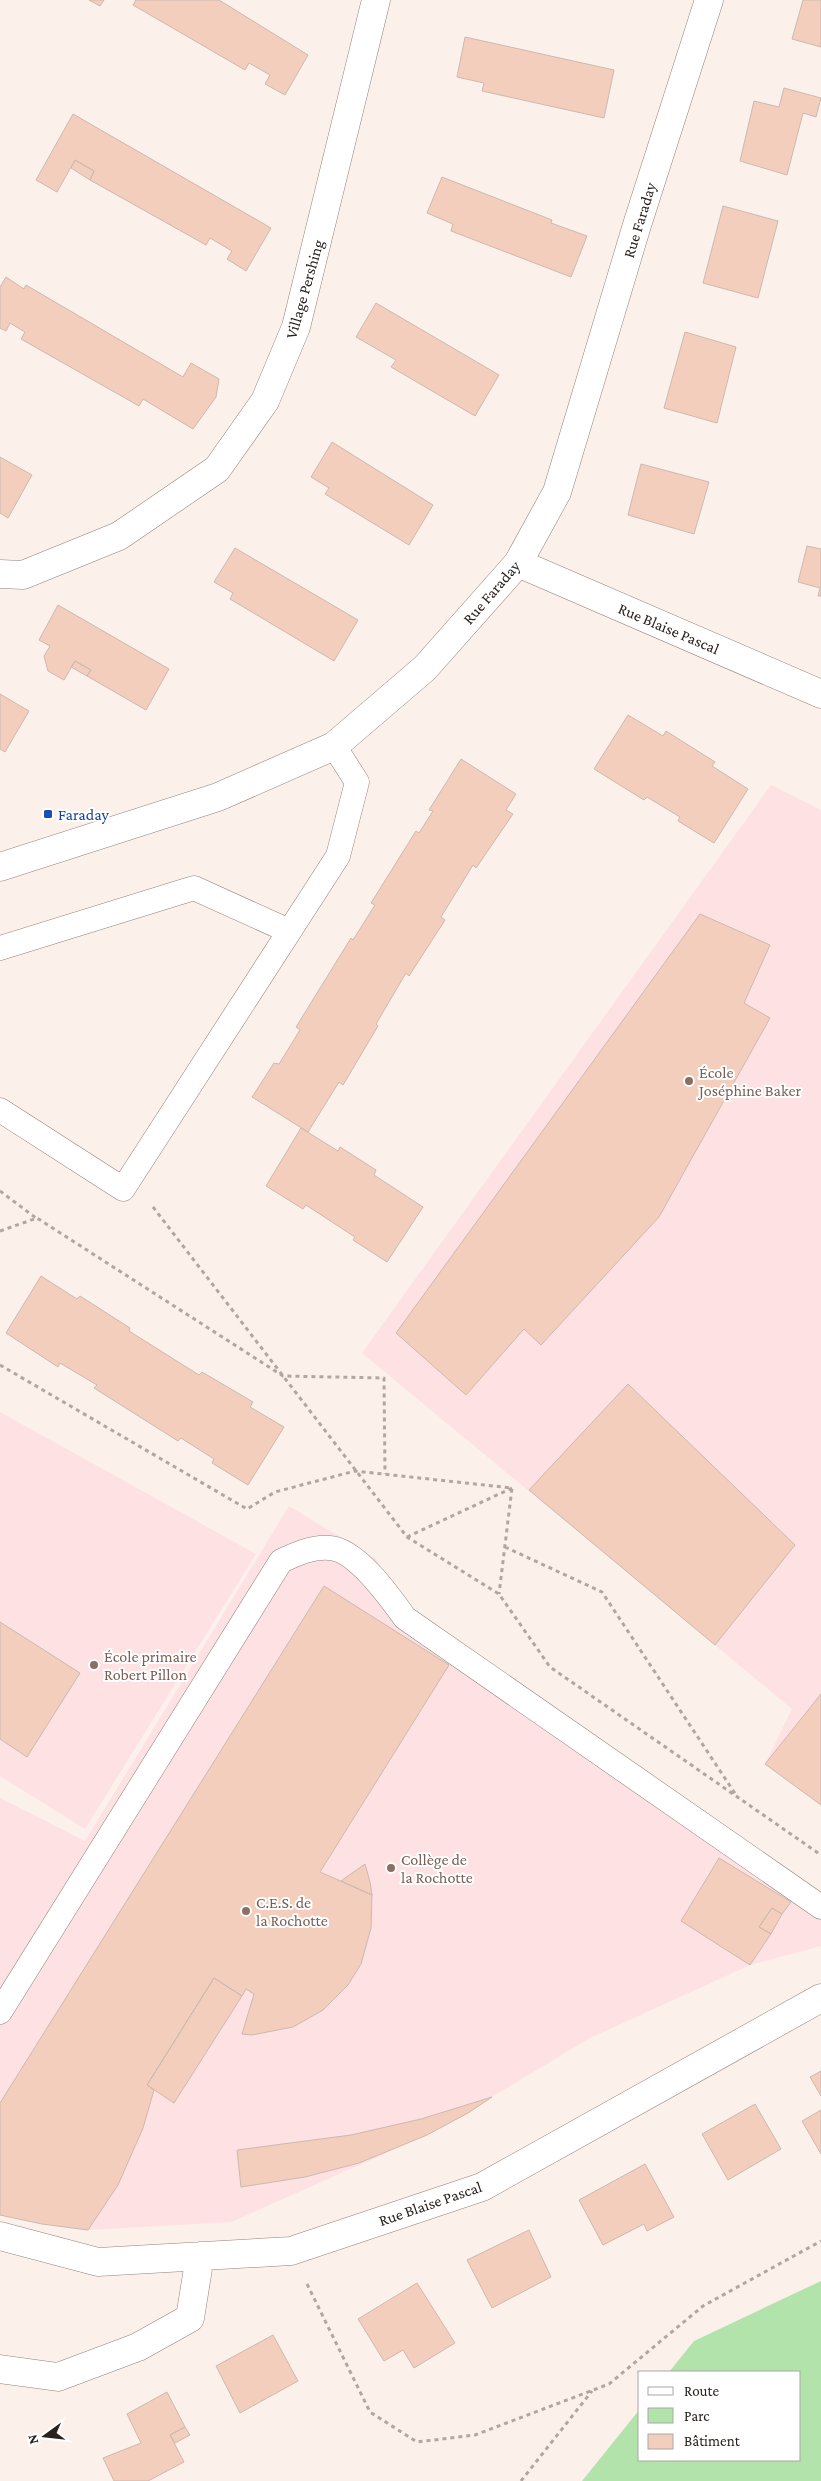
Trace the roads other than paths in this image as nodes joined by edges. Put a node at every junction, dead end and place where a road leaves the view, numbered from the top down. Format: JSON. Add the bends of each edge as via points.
{"nodes":[{"id":1,"x":376,"y":0,"type":"edge"},
{"id":2,"x":709,"y":0,"type":"edge"},
{"id":3,"x":518,"y":563,"type":"junction"},
{"id":4,"x":0,"y":574,"type":"edge"},
{"id":5,"x":821,"y":694,"type":"edge"},
{"id":6,"x":334,"y":746,"type":"junction"},
{"id":7,"x":0,"y":867,"type":"edge"},
{"id":8,"x":290,"y":931,"type":"junction"},
{"id":9,"x":0,"y":948,"type":"edge"},
{"id":10,"x":0,"y":1110,"type":"edge"},
{"id":11,"x":821,"y":1907,"type":"edge"},
{"id":12,"x":821,"y":1998,"type":"edge"},
{"id":13,"x":0,"y":2012,"type":"edge"},
{"id":14,"x":0,"y":2236,"type":"edge"},
{"id":15,"x":200,"y":2256,"type":"junction"},
{"id":16,"x":0,"y":2369,"type":"edge"}],
"edges":[{"from":1,"to":4,"type":"street","name":"Village Pershing","via":[[296,327],[265,401],[217,469],[118,536],[23,575]]},
{"from":2,"to":3,"type":"street","name":"Rue Faraday","via":[[557,492]]},
{"from":3,"to":5,"type":"street","name":"Rue Blaise Pascal"},
{"from":3,"to":6,"type":"street","name":"Rue Faraday","via":[[425,668]]},
{"from":6,"to":7,"type":"street","name":"Rue Faraday","via":[[218,796]]},
{"from":6,"to":8,"type":"lane","via":[[357,782],[338,856]]},
{"from":8,"to":9,"type":"lane","via":[[194,888]]},
{"from":8,"to":10,"type":"lane","via":[[123,1188]]},
{"from":11,"to":13,"type":"lane","via":[[405,1618],[382,1587],[347,1554],[330,1548],[306,1550],[282,1560]]},
{"from":12,"to":15,"type":"street","name":"Rue Blaise Pascal","via":[[482,2187],[291,2251]]},
{"from":14,"to":15,"type":"street","name":"Rue Blaise Pascal","via":[[98,2262]]},
{"from":15,"to":16,"type":"street","via":[[190,2318],[138,2347],[58,2377]]}]}
